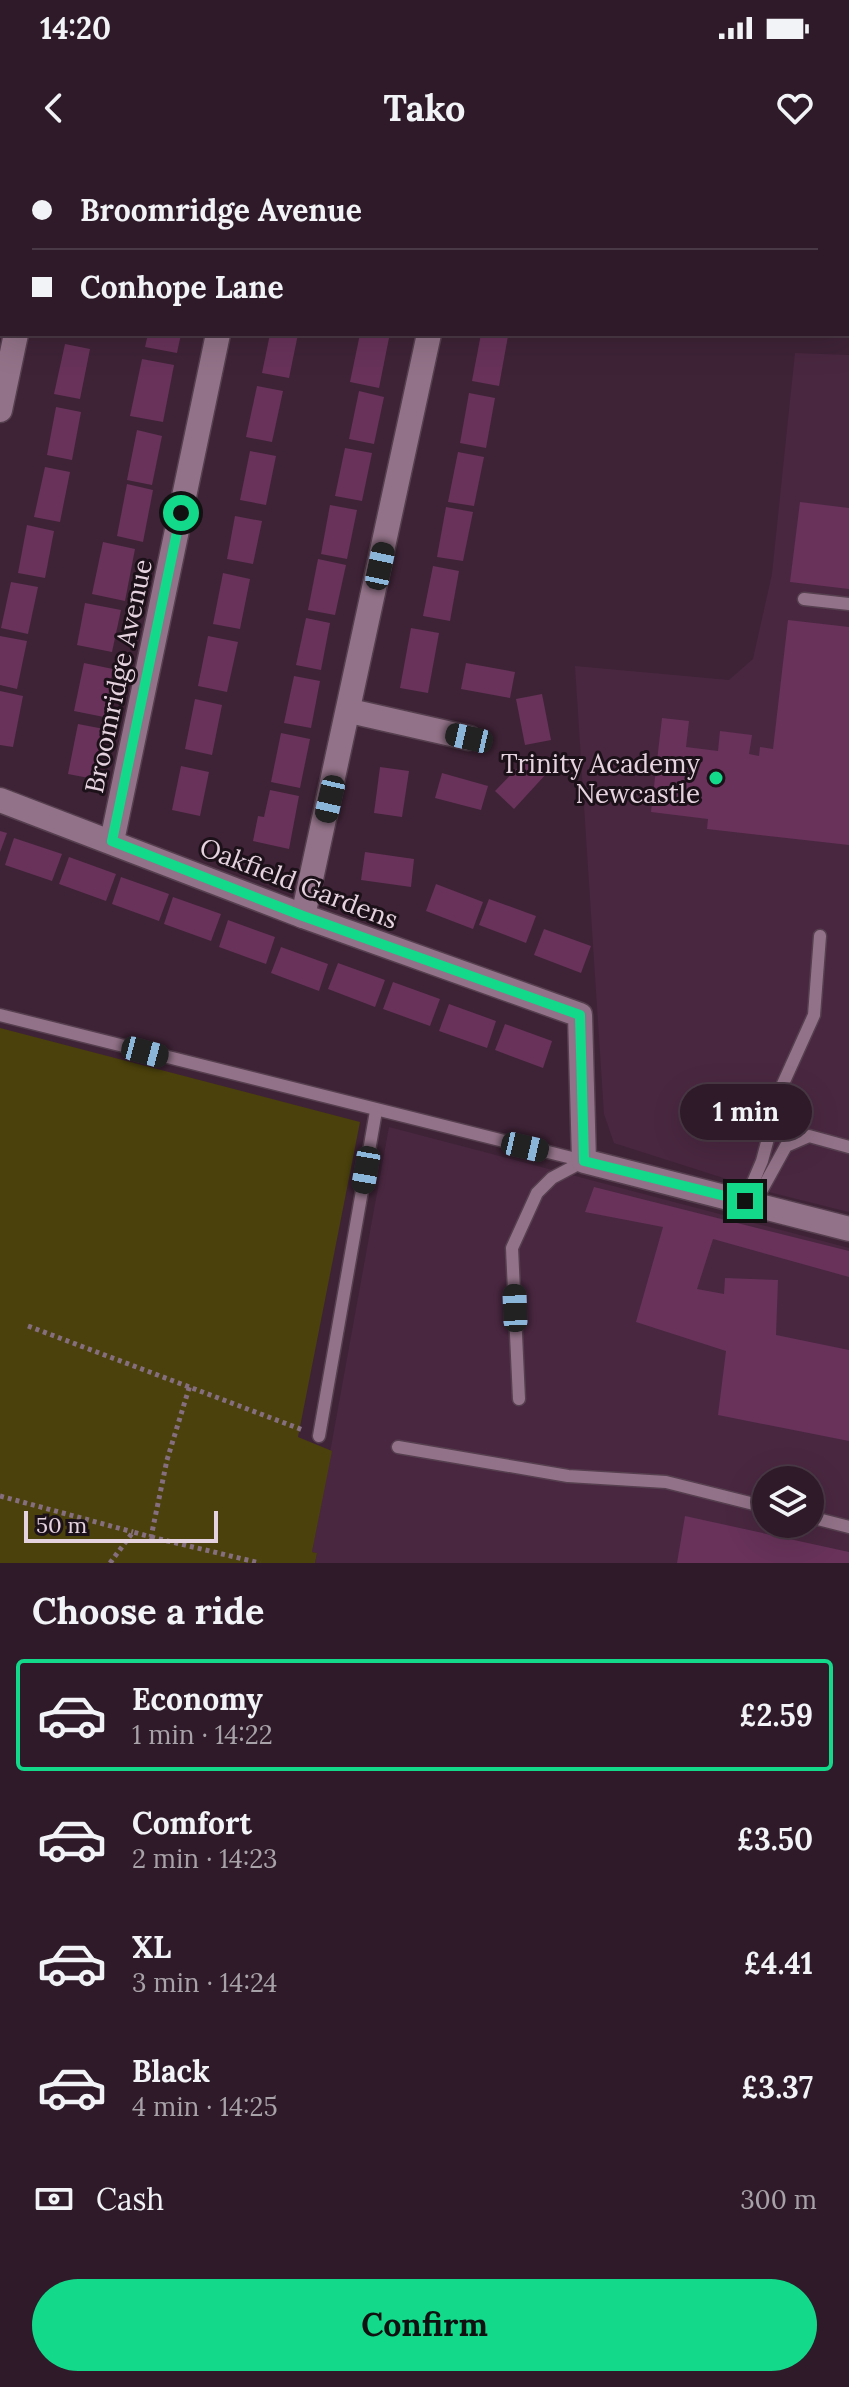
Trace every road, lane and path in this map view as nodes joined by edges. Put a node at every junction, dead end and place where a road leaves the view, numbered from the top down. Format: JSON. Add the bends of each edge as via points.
{"nodes":[{"id":1,"x":16,"y":336,"type":"edge"},
{"id":2,"x":218,"y":336,"type":"edge"},
{"id":3,"x":429,"y":336,"type":"edge"},
{"id":4,"x":0,"y":410,"type":"edge"},
{"id":5,"x":804,"y":599,"type":"dead end"},
{"id":6,"x":849,"y":604,"type":"edge"},
{"id":7,"x":350,"y":711,"type":"junction"},
{"id":8,"x":469,"y":738,"type":"dead end"},
{"id":9,"x":0,"y":800,"type":"edge"},
{"id":10,"x":112,"y":841,"type":"junction"},
{"id":11,"x":303,"y":916,"type":"junction"},
{"id":12,"x":820,"y":936,"type":"dead end"},
{"id":13,"x":0,"y":1015,"type":"edge"},
{"id":14,"x":376,"y":1111,"type":"junction"},
{"id":15,"x":849,"y":1147,"type":"edge"},
{"id":16,"x":584,"y":1161,"type":"junction"},
{"id":17,"x":750,"y":1202,"type":"junction"},
{"id":18,"x":849,"y":1229,"type":"edge"},
{"id":19,"x":28,"y":1326,"type":"dead end"},
{"id":20,"x":190,"y":1385,"type":"junction"},
{"id":21,"x":519,"y":1399,"type":"dead end"},
{"id":22,"x":319,"y":1436,"type":"joint"},
{"id":23,"x":398,"y":1447,"type":"dead end"},
{"id":24,"x":0,"y":1496,"type":"edge"},
{"id":25,"x":752,"y":1504,"type":"edge"},
{"id":26,"x":824,"y":1521,"type":"edge"},
{"id":27,"x":849,"y":1527,"type":"edge"},
{"id":28,"x":133,"y":1532,"type":"junction"},
{"id":29,"x":151,"y":1537,"type":"junction"},
{"id":30,"x":110,"y":1563,"type":"edge"},
{"id":31,"x":260,"y":1563,"type":"edge"}],
"edges":[{"from":1,"to":4,"type":"street"},
{"from":2,"to":10,"type":"street","name":"Broomridge Avenue"},
{"from":3,"to":7,"type":"street"},
{"from":5,"to":6,"type":"lane"},
{"from":7,"to":8,"type":"street"},
{"from":7,"to":11,"type":"street"},
{"from":9,"to":10,"type":"street","name":"Oakfield Gardens"},
{"from":10,"to":11,"type":"street","name":"Oakfield Gardens"},
{"from":11,"to":16,"type":"street","name":"Oakfield Gardens","via":[[580,1015]]},
{"from":12,"to":17,"type":"lane","via":[[814,1015],[782,1086]]},
{"from":13,"to":14,"type":"lane"},
{"from":14,"to":16,"type":"lane"},
{"from":14,"to":22,"type":"lane"},
{"from":15,"to":17,"type":"lane","via":[[809,1136],[786,1146]]},
{"from":16,"to":17,"type":"street"},
{"from":16,"to":21,"type":"lane","via":[[537,1193],[512,1248]]},
{"from":17,"to":18,"type":"street"},
{"from":19,"to":20,"type":"path"},
{"from":20,"to":22,"type":"path"},
{"from":20,"to":29,"type":"path"},
{"from":23,"to":25,"type":"lane","via":[[568,1476],[666,1482]]},
{"from":24,"to":28,"type":"path"},
{"from":26,"to":27,"type":"lane"},
{"from":28,"to":29,"type":"path"},
{"from":28,"to":30,"type":"path"},
{"from":29,"to":31,"type":"path"}]}
